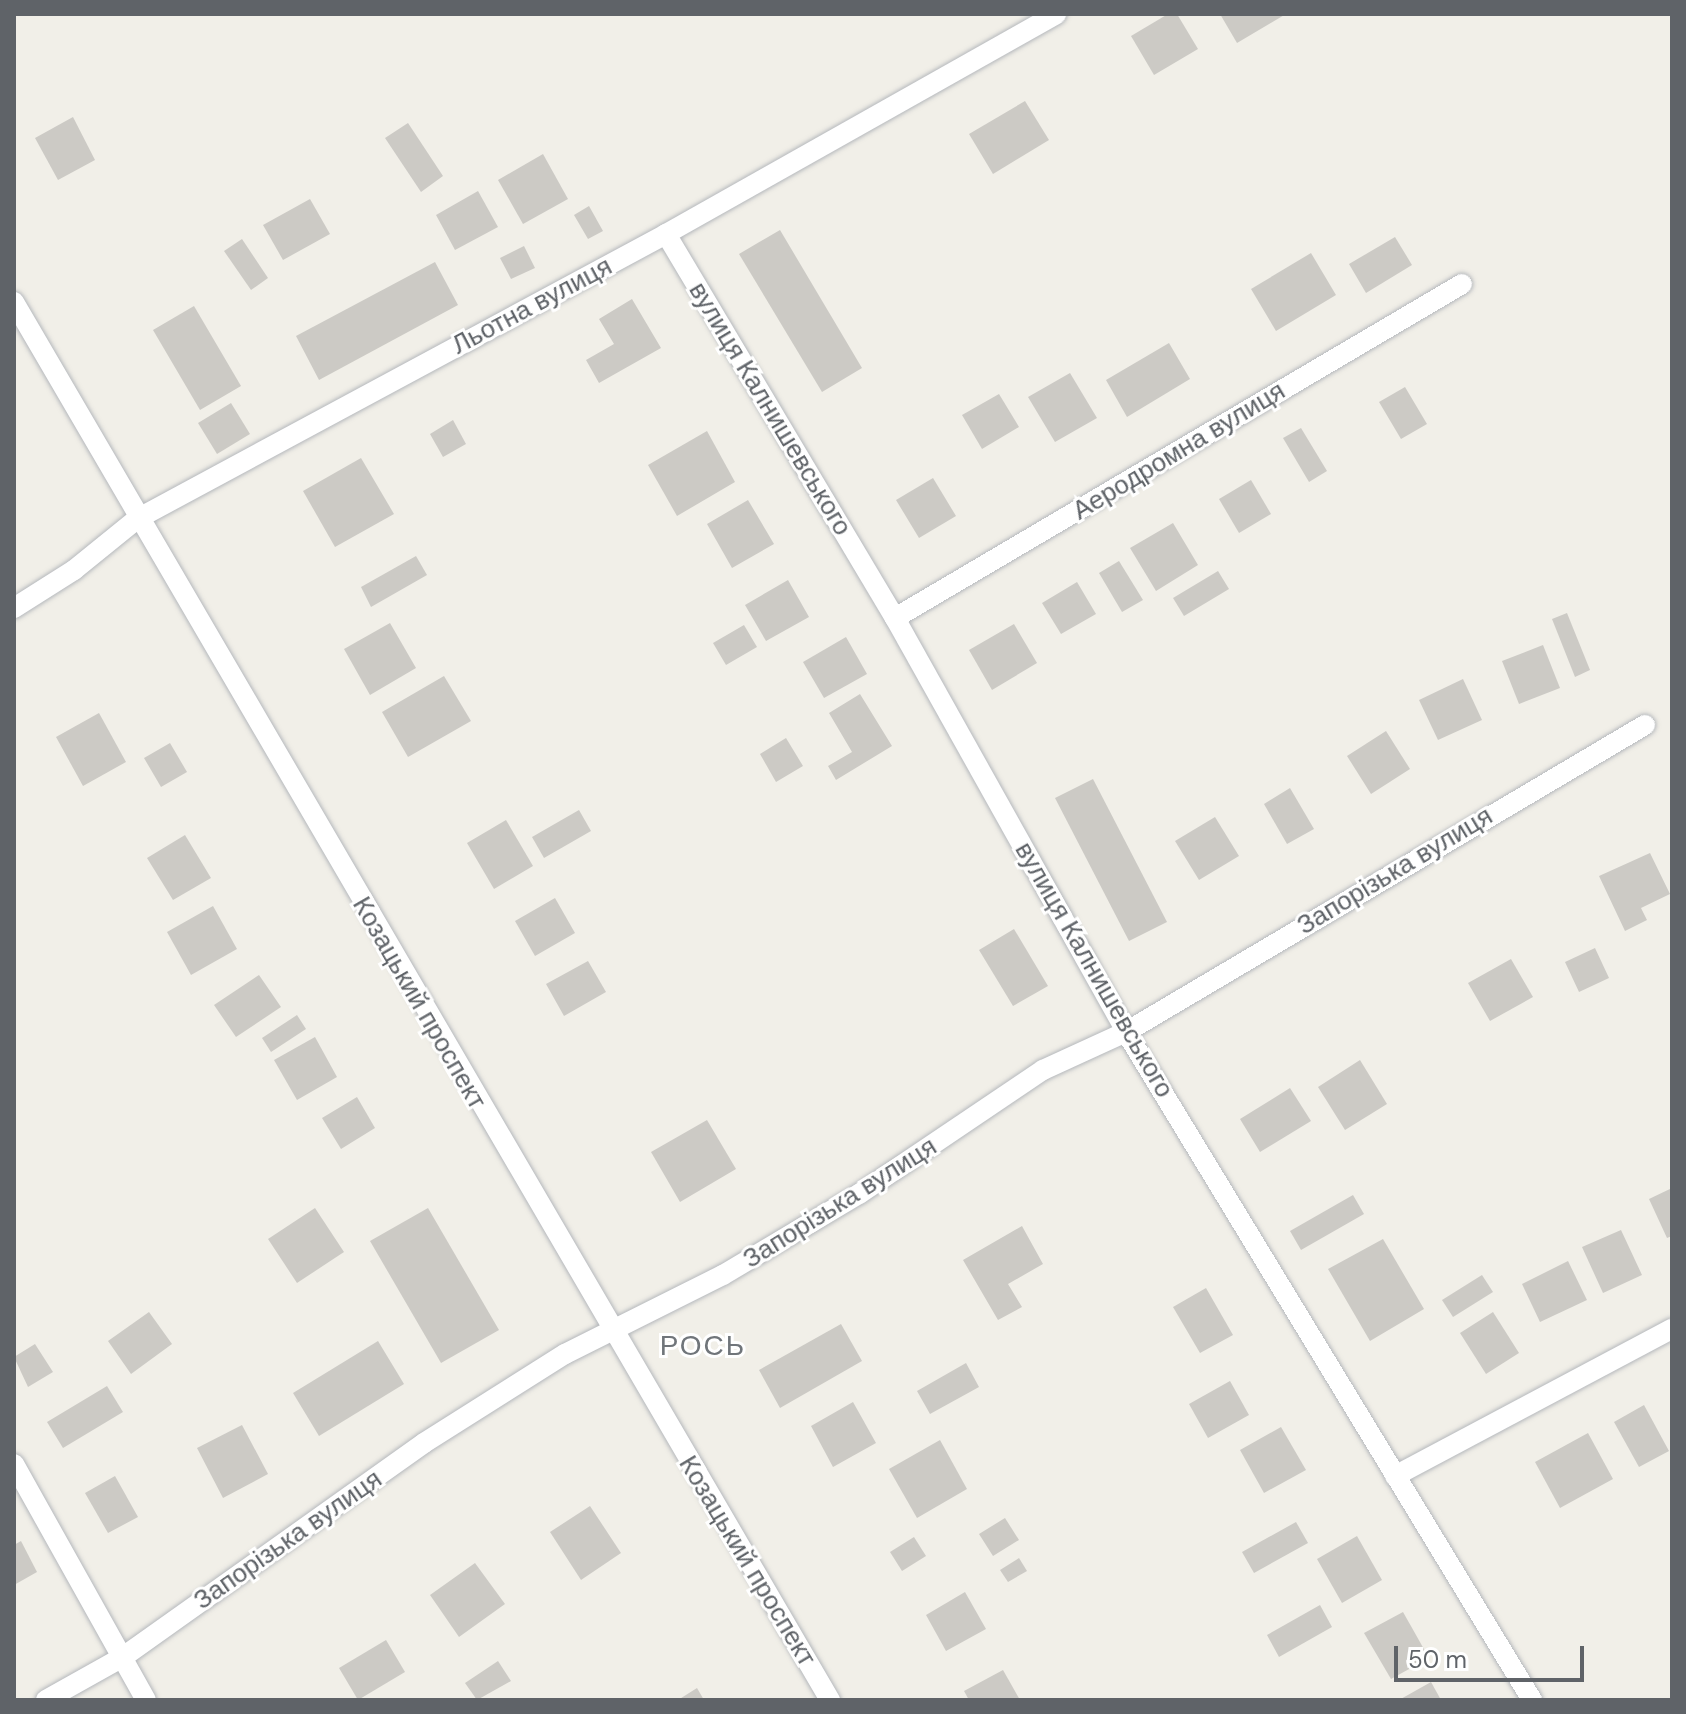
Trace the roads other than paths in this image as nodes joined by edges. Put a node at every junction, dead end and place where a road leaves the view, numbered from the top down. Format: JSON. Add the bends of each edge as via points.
{"nodes":[{"id":1,"x":1056,"y":14,"type":"edge"},
{"id":2,"x":666,"y":234,"type":"junction"},
{"id":3,"x":1462,"y":284,"type":"dead end"},
{"id":4,"x":14,"y":302,"type":"edge"},
{"id":5,"x":137,"y":519,"type":"junction"},
{"id":6,"x":14,"y":608,"type":"edge"},
{"id":7,"x":895,"y":618,"type":"junction"},
{"id":8,"x":1645,"y":725,"type":"dead end"},
{"id":9,"x":1126,"y":1032,"type":"junction"},
{"id":10,"x":1672,"y":1329,"type":"edge"},
{"id":11,"x":611,"y":1331,"type":"junction"},
{"id":12,"x":14,"y":1464,"type":"edge"},
{"id":13,"x":1395,"y":1476,"type":"junction"},
{"id":14,"x":123,"y":1657,"type":"junction"},
{"id":15,"x":46,"y":1700,"type":"edge"},
{"id":16,"x":146,"y":1700,"type":"edge"},
{"id":17,"x":830,"y":1700,"type":"edge"},
{"id":18,"x":1532,"y":1700,"type":"edge"}],
"edges":[{"from":1,"to":2,"type":"street","name":"Льотна вулиця"},
{"from":2,"to":5,"type":"street","name":"Льотна вулиця"},
{"from":2,"to":7,"type":"street","name":"вулиця Калнишевського"},
{"from":3,"to":7,"type":"street","name":"Аеродромна вулиця"},
{"from":4,"to":5,"type":"street","name":"Козацький проспект"},
{"from":5,"to":6,"type":"street","name":"Льотна вулиця","via":[[74,570]]},
{"from":5,"to":11,"type":"street","name":"Козацький проспект"},
{"from":7,"to":9,"type":"street","name":"вулиця Калнишевського"},
{"from":8,"to":9,"type":"street","name":"Запорізька вулиця"},
{"from":9,"to":11,"type":"street","name":"Запорізька вулиця","via":[[1043,1070],[859,1194],[723,1275]]},
{"from":9,"to":13,"type":"street","name":"вулиця Калнишевського"},
{"from":10,"to":13,"type":"street"},
{"from":11,"to":14,"type":"street","name":"Запорізька вулиця","via":[[424,1443]]},
{"from":11,"to":17,"type":"street","name":"Козацький проспект"},
{"from":12,"to":14,"type":"street"},
{"from":13,"to":18,"type":"street","name":"вулиця Калнишевського"},
{"from":14,"to":15,"type":"street","name":"Запорізька вулиця"},
{"from":14,"to":16,"type":"street"}]}
